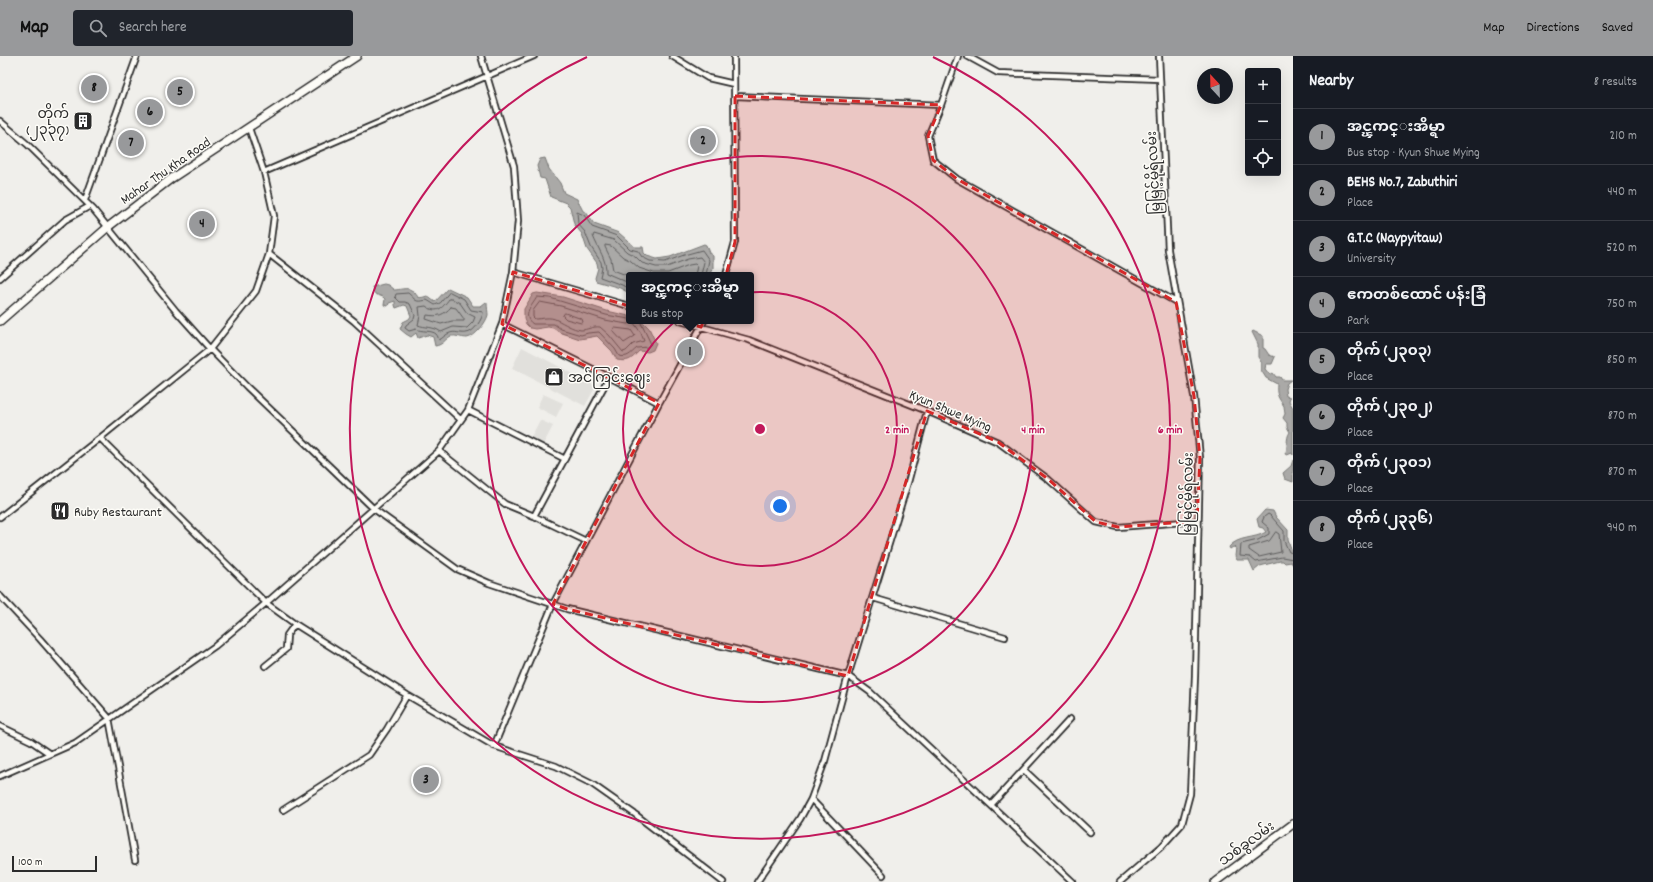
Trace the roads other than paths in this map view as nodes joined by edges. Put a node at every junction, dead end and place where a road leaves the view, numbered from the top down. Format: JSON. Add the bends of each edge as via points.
{"nodes":[{"id":1,"x":137,"y":56,"type":"edge"},
{"id":2,"x":357,"y":56,"type":"edge"},
{"id":3,"x":481,"y":56,"type":"edge"},
{"id":4,"x":534,"y":56,"type":"edge"},
{"id":5,"x":672,"y":56,"type":"edge"},
{"id":6,"x":734,"y":56,"type":"edge"},
{"id":7,"x":958,"y":56,"type":"edge"},
{"id":8,"x":967,"y":56,"type":"edge"},
{"id":9,"x":1159,"y":56,"type":"edge"},
{"id":10,"x":488,"y":76,"type":"junction"},
{"id":11,"x":1160,"y":79,"type":"junction"},
{"id":12,"x":734,"y":84,"type":"junction"},
{"id":13,"x":735,"y":96,"type":"junction"},
{"id":14,"x":941,"y":105,"type":"junction"},
{"id":15,"x":0,"y":121,"type":"edge"},
{"id":16,"x":249,"y":128,"type":"junction"},
{"id":17,"x":264,"y":172,"type":"junction"},
{"id":18,"x":85,"y":200,"type":"junction"},
{"id":19,"x":90,"y":206,"type":"junction"},
{"id":20,"x":108,"y":227,"type":"junction"},
{"id":21,"x":269,"y":254,"type":"junction"},
{"id":22,"x":513,"y":272,"type":"junction"},
{"id":23,"x":727,"y":272,"type":"edge"},
{"id":24,"x":0,"y":278,"type":"edge"},
{"id":25,"x":1176,"y":302,"type":"junction"},
{"id":26,"x":626,"y":305,"type":"edge"},
{"id":27,"x":0,"y":321,"type":"edge"},
{"id":28,"x":502,"y":324,"type":"junction"},
{"id":29,"x":690,"y":324,"type":"edge"},
{"id":30,"x":702,"y":324,"type":"edge"},
{"id":31,"x":701,"y":327,"type":"junction"},
{"id":32,"x":210,"y":349,"type":"junction"},
{"id":33,"x":609,"y":377,"type":"junction"},
{"id":34,"x":659,"y":403,"type":"junction"},
{"id":35,"x":468,"y":410,"type":"junction"},
{"id":36,"x":927,"y":411,"type":"junction"},
{"id":37,"x":460,"y":419,"type":"junction"},
{"id":38,"x":100,"y":438,"type":"junction"},
{"id":39,"x":439,"y":451,"type":"junction"},
{"id":40,"x":565,"y":459,"type":"junction"},
{"id":41,"x":374,"y":509,"type":"junction"},
{"id":42,"x":534,"y":516,"type":"junction"},
{"id":43,"x":0,"y":517,"type":"edge"},
{"id":44,"x":1197,"y":521,"type":"junction"},
{"id":45,"x":586,"y":541,"type":"junction"},
{"id":46,"x":0,"y":596,"type":"edge"},
{"id":47,"x":873,"y":598,"type":"junction"},
{"id":48,"x":266,"y":603,"type":"junction"},
{"id":49,"x":553,"y":604,"type":"junction"},
{"id":50,"x":295,"y":624,"type":"junction"},
{"id":51,"x":1005,"y":637,"type":"dead end"},
{"id":52,"x":265,"y":666,"type":"dead end"},
{"id":53,"x":848,"y":676,"type":"junction"},
{"id":54,"x":408,"y":695,"type":"junction"},
{"id":55,"x":109,"y":718,"type":"junction"},
{"id":56,"x":1070,"y":719,"type":"dead end"},
{"id":57,"x":0,"y":726,"type":"edge"},
{"id":58,"x":494,"y":746,"type":"junction"},
{"id":59,"x":50,"y":754,"type":"junction"},
{"id":60,"x":1024,"y":770,"type":"junction"},
{"id":61,"x":0,"y":776,"type":"edge"},
{"id":62,"x":811,"y":799,"type":"junction"},
{"id":63,"x":991,"y":805,"type":"junction"},
{"id":64,"x":283,"y":810,"type":"dead end"},
{"id":65,"x":1293,"y":824,"type":"edge"},
{"id":66,"x":1090,"y":832,"type":"dead end"},
{"id":67,"x":135,"y":860,"type":"dead end"},
{"id":68,"x":883,"y":875,"type":"dead end"},
{"id":69,"x":723,"y":882,"type":"edge"},
{"id":70,"x":758,"y":882,"type":"edge"},
{"id":71,"x":1073,"y":882,"type":"edge"},
{"id":72,"x":1120,"y":882,"type":"edge"},
{"id":73,"x":1215,"y":882,"type":"edge"}],
"edges":[{"from":1,"to":18,"type":"street"},
{"from":2,"to":16,"type":"main road","name":"Mahar Thu Kha Road"},
{"from":3,"to":10,"type":"street"},
{"from":4,"to":10,"type":"street"},
{"from":5,"to":12,"type":"street","via":[[708,78]]},
{"from":6,"to":12,"type":"street"},
{"from":7,"to":14,"type":"street"},
{"from":8,"to":11,"type":"street","via":[[998,73]]},
{"from":9,"to":11,"type":"street","name":"မြမြင့်မိုရ်လမ်း"},
{"from":10,"to":17,"type":"street"},
{"from":10,"to":22,"type":"street","via":[[514,166],[518,221]]},
{"from":11,"to":25,"type":"street","name":"မြမြင့်မိုရ်လမ်း","via":[[1168,250]]},
{"from":12,"to":13,"type":"street"},
{"from":13,"to":14,"type":"street"},
{"from":13,"to":23,"type":"street","via":[[735,242]]},
{"from":14,"to":25,"type":"street","via":[[928,136],[933,160],[957,179]]},
{"from":15,"to":18,"type":"street","via":[[28,144]]},
{"from":16,"to":17,"type":"street"},
{"from":16,"to":20,"type":"main road","name":"Mahar Thu Kha Road","via":[[172,178]]},
{"from":17,"to":21,"type":"street","via":[[274,216]]},
{"from":18,"to":19,"type":"street"},
{"from":19,"to":20,"type":"street"},
{"from":19,"to":24,"type":"street","via":[[65,220]]},
{"from":20,"to":27,"type":"main road","name":"Mahar Thu Kha Road"},
{"from":20,"to":32,"type":"street"},
{"from":21,"to":32,"type":"street","via":[[256,291]]},
{"from":21,"to":37,"type":"street","via":[[354,320]]},
{"from":22,"to":26,"type":"street"},
{"from":22,"to":28,"type":"street"},
{"from":25,"to":44,"type":"street","name":"မြမြင့်မိုရ်လမ်း","via":[[1194,396],[1200,458]]},
{"from":28,"to":33,"type":"street"},
{"from":28,"to":35,"type":"street"},
{"from":29,"to":31,"type":"street","name":"Kyun Shwe Mying"},
{"from":30,"to":31,"type":"street"},
{"from":31,"to":34,"type":"street"},
{"from":31,"to":36,"type":"street","name":"Kyun Shwe Mying","via":[[749,340]]},
{"from":32,"to":38,"type":"street"},
{"from":32,"to":41,"type":"street"},
{"from":33,"to":34,"type":"street"},
{"from":33,"to":40,"type":"street"},
{"from":34,"to":45,"type":"street"},
{"from":35,"to":37,"type":"street"},
{"from":35,"to":40,"type":"street"},
{"from":36,"to":44,"type":"street","name":"Kyun Shwe Mying","via":[[998,442],[1048,479],[1096,522],[1118,526]]},
{"from":36,"to":47,"type":"street"},
{"from":37,"to":39,"type":"street"},
{"from":38,"to":43,"type":"street"},
{"from":38,"to":48,"type":"street"},
{"from":39,"to":41,"type":"street"},
{"from":39,"to":42,"type":"street","via":[[505,504]]},
{"from":40,"to":42,"type":"street"},
{"from":41,"to":48,"type":"street"},
{"from":41,"to":49,"type":"street","via":[[457,569],[489,583]]},
{"from":42,"to":45,"type":"street"},
{"from":44,"to":72,"type":"street","name":"မြမြင့်မိုရ်လမ်း","via":[[1190,794],[1182,824],[1162,846]]},
{"from":45,"to":49,"type":"street"},
{"from":46,"to":55,"type":"street"},
{"from":47,"to":51,"type":"street"},
{"from":47,"to":53,"type":"street"},
{"from":48,"to":50,"type":"street"},
{"from":48,"to":55,"type":"street","via":[[215,646]]},
{"from":49,"to":53,"type":"street"},
{"from":49,"to":58,"type":"street"},
{"from":50,"to":52,"type":"street","via":[[287,636],[286,649]]},
{"from":50,"to":54,"type":"street"},
{"from":53,"to":62,"type":"street","via":[[825,761]]},
{"from":53,"to":63,"type":"street","via":[[870,692]]},
{"from":54,"to":58,"type":"street"},
{"from":54,"to":64,"type":"street","via":[[369,755]]},
{"from":55,"to":59,"type":"street","via":[[75,743]]},
{"from":55,"to":67,"type":"street"},
{"from":56,"to":60,"type":"street"},
{"from":57,"to":59,"type":"street","via":[[31,741]]},
{"from":58,"to":69,"type":"street","via":[[556,766],[592,784]]},
{"from":59,"to":61,"type":"street"},
{"from":60,"to":63,"type":"street"},
{"from":60,"to":66,"type":"street"},
{"from":62,"to":68,"type":"street"},
{"from":62,"to":70,"type":"street"},
{"from":63,"to":71,"type":"street"},
{"from":65,"to":73,"type":"main road","name":"သစ်ခွလမ်း"}]}
